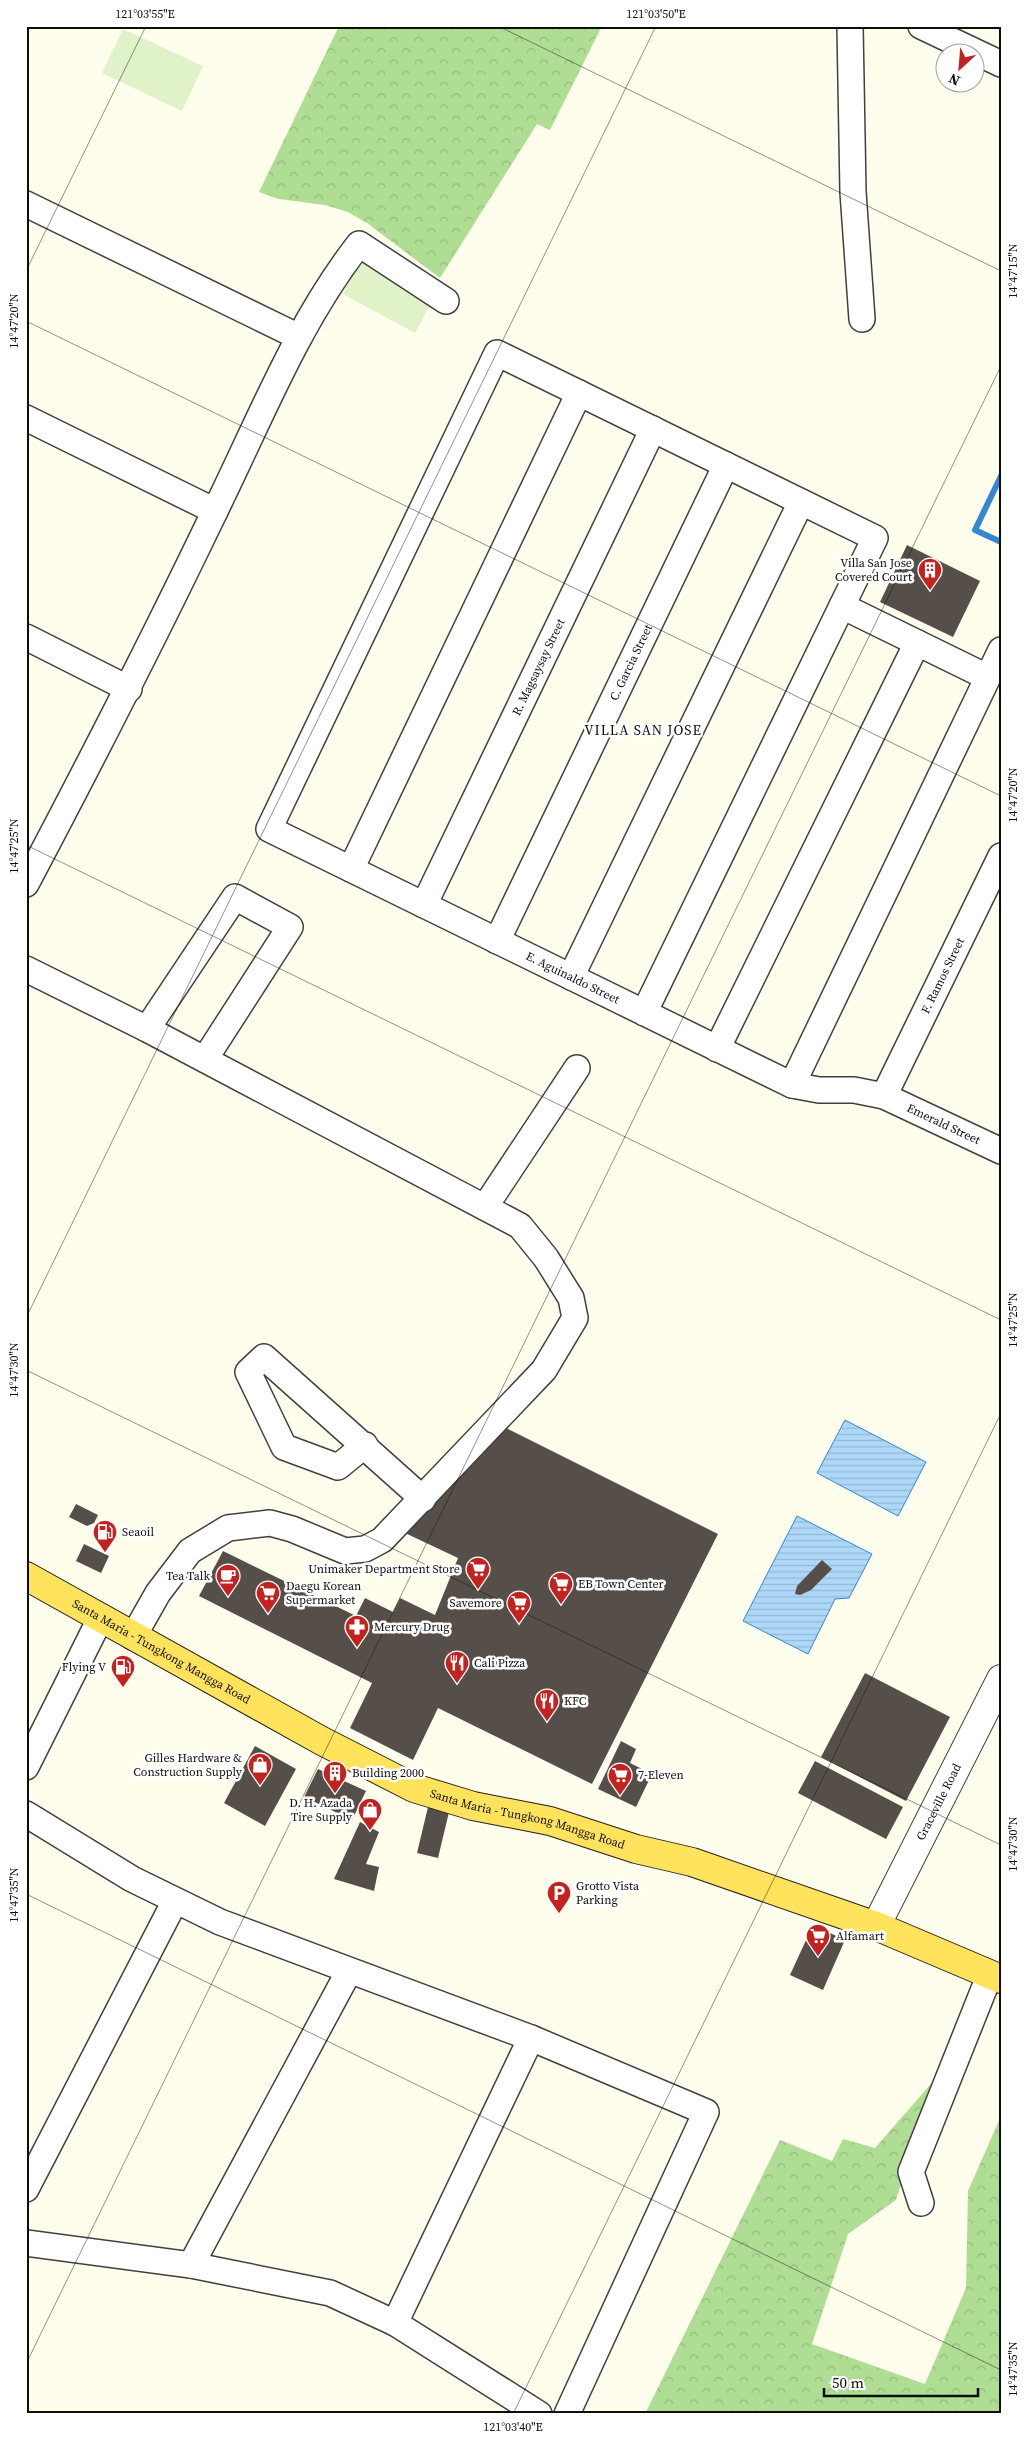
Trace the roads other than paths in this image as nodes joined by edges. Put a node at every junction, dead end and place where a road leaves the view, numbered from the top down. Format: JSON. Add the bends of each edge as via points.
{"nodes":[{"id":1,"x":850,"y":26,"type":"edge"},
{"id":2,"x":921,"y":26,"type":"edge"},
{"id":3,"x":1001,"y":64,"type":"edge"},
{"id":4,"x":26,"y":204,"type":"edge"},
{"id":5,"x":446,"y":301,"type":"dead end"},
{"id":6,"x":862,"y":318,"type":"dead end"},
{"id":7,"x":299,"y":337,"type":"junction"},
{"id":8,"x":579,"y":393,"type":"junction"},
{"id":9,"x":26,"y":418,"type":"edge"},
{"id":10,"x":653,"y":429,"type":"junction"},
{"id":11,"x":726,"y":465,"type":"junction"},
{"id":12,"x":801,"y":502,"type":"junction"},
{"id":13,"x":215,"y":511,"type":"junction"},
{"id":14,"x":842,"y":606,"type":"junction"},
{"id":15,"x":26,"y":637,"type":"edge"},
{"id":16,"x":917,"y":643,"type":"junction"},
{"id":17,"x":1001,"y":650,"type":"edge"},
{"id":18,"x":987,"y":677,"type":"junction"},
{"id":19,"x":128,"y":689,"type":"junction"},
{"id":20,"x":1001,"y":856,"type":"edge"},
{"id":21,"x":351,"y":869,"type":"junction"},
{"id":22,"x":26,"y":884,"type":"edge"},
{"id":23,"x":424,"y":905,"type":"junction"},
{"id":24,"x":497,"y":941,"type":"junction"},
{"id":25,"x":26,"y":969,"type":"edge"},
{"id":26,"x":570,"y":977,"type":"junction"},
{"id":27,"x":644,"y":1013,"type":"junction"},
{"id":28,"x":147,"y":1029,"type":"junction"},
{"id":29,"x":717,"y":1049,"type":"junction"},
{"id":30,"x":205,"y":1059,"type":"junction"},
{"id":31,"x":577,"y":1068,"type":"dead end"},
{"id":32,"x":792,"y":1085,"type":"junction"},
{"id":33,"x":884,"y":1096,"type":"junction"},
{"id":34,"x":1001,"y":1151,"type":"edge"},
{"id":35,"x":485,"y":1207,"type":"junction"},
{"id":36,"x":364,"y":1445,"type":"junction"},
{"id":37,"x":423,"y":1499,"type":"junction"},
{"id":38,"x":26,"y":1576,"type":"edge"},
{"id":39,"x":100,"y":1619,"type":"junction"},
{"id":40,"x":133,"y":1637,"type":"junction"},
{"id":41,"x":1001,"y":1679,"type":"edge"},
{"id":42,"x":26,"y":1767,"type":"edge"},
{"id":43,"x":26,"y":1814,"type":"edge"},
{"id":44,"x":175,"y":1901,"type":"junction"},
{"id":45,"x":876,"y":1926,"type":"junction"},
{"id":46,"x":348,"y":1971,"type":"junction"},
{"id":47,"x":995,"y":1976,"type":"edge"},
{"id":48,"x":531,"y":2038,"type":"junction"},
{"id":49,"x":26,"y":2189,"type":"edge"},
{"id":50,"x":921,"y":2203,"type":"dead end"},
{"id":51,"x":26,"y":2243,"type":"edge"},
{"id":52,"x":191,"y":2265,"type":"junction"},
{"id":53,"x":395,"y":2323,"type":"junction"},
{"id":54,"x":539,"y":2414,"type":"edge"},
{"id":55,"x":567,"y":2414,"type":"edge"}],
"edges":[{"from":1,"to":6,"type":"street","via":[[853,192]]},
{"from":2,"to":3,"type":"street"},
{"from":4,"to":7,"type":"street"},
{"from":5,"to":7,"type":"street","via":[[359,244]]},
{"from":7,"to":13,"type":"street"},
{"from":8,"to":10,"type":"street"},
{"from":8,"to":21,"type":"street"},
{"from":8,"to":21,"type":"street","name":"E. Aguinaldo Street","via":[[497,353],[270,829]]},
{"from":9,"to":13,"type":"street"},
{"from":10,"to":11,"type":"street"},
{"from":10,"to":23,"type":"street","name":"R. Magsaysay Street"},
{"from":11,"to":12,"type":"street"},
{"from":11,"to":24,"type":"street","name":"C. Garcia Street"},
{"from":12,"to":14,"type":"street","via":[[876,538]]},
{"from":12,"to":26,"type":"street"},
{"from":13,"to":19,"type":"street"},
{"from":14,"to":16,"type":"street"},
{"from":14,"to":27,"type":"street"},
{"from":15,"to":19,"type":"street"},
{"from":16,"to":18,"type":"street"},
{"from":16,"to":29,"type":"street"},
{"from":17,"to":18,"type":"street"},
{"from":18,"to":32,"type":"street"},
{"from":19,"to":22,"type":"street"},
{"from":20,"to":33,"type":"street","name":"F. Ramos Street"},
{"from":21,"to":23,"type":"street","name":"E. Aguinaldo Street"},
{"from":23,"to":24,"type":"street","name":"E. Aguinaldo Street"},
{"from":24,"to":26,"type":"street","name":"E. Aguinaldo Street"},
{"from":25,"to":28,"type":"street"},
{"from":26,"to":27,"type":"street","name":"E. Aguinaldo Street"},
{"from":27,"to":29,"type":"street","name":"E. Aguinaldo Street"},
{"from":28,"to":30,"type":"street"},
{"from":28,"to":30,"type":"street","via":[[235,897],[290,927]]},
{"from":29,"to":32,"type":"street","name":"E. Aguinaldo Street"},
{"from":30,"to":35,"type":"street"},
{"from":31,"to":35,"type":"street"},
{"from":32,"to":33,"type":"street","name":"E. Aguinaldo Street"},
{"from":33,"to":34,"type":"street","name":"Emerald Street"},
{"from":35,"to":37,"type":"street","via":[[520,1226],[546,1258],[571,1298],[575,1318],[544,1370]]},
{"from":36,"to":36,"type":"street","via":[[264,1357],[248,1372],[284,1447],[338,1467]]},
{"from":36,"to":37,"type":"street"},
{"from":37,"to":40,"type":"street","via":[[382,1540],[365,1549],[345,1551],[270,1523],[228,1528],[190,1551],[158,1593]]},
{"from":38,"to":39,"type":"main road","name":"Santa Maria - Tungkong Mangga Road"},
{"from":39,"to":40,"type":"main road","name":"Santa Maria - Tungkong Mangga Road"},
{"from":39,"to":42,"type":"street"},
{"from":40,"to":45,"type":"main road","name":"Santa Maria - Tungkong Mangga Road","via":[[322,1742],[414,1788],[473,1806],[550,1821],[636,1849],[692,1862]]},
{"from":41,"to":45,"type":"street","name":"Graceville Road"},
{"from":43,"to":44,"type":"street","via":[[132,1879]]},
{"from":44,"to":46,"type":"street","via":[[220,1922]]},
{"from":44,"to":49,"type":"street"},
{"from":45,"to":47,"type":"main road","name":"Santa Maria - Tungkong Mangga Road"},
{"from":46,"to":48,"type":"street"},
{"from":46,"to":52,"type":"street"},
{"from":47,"to":50,"type":"street","via":[[911,2172]]},
{"from":48,"to":53,"type":"street"},
{"from":48,"to":55,"type":"street","via":[[706,2112]]},
{"from":51,"to":52,"type":"street"},
{"from":52,"to":53,"type":"street","via":[[330,2293]]},
{"from":53,"to":54,"type":"street"}]}
